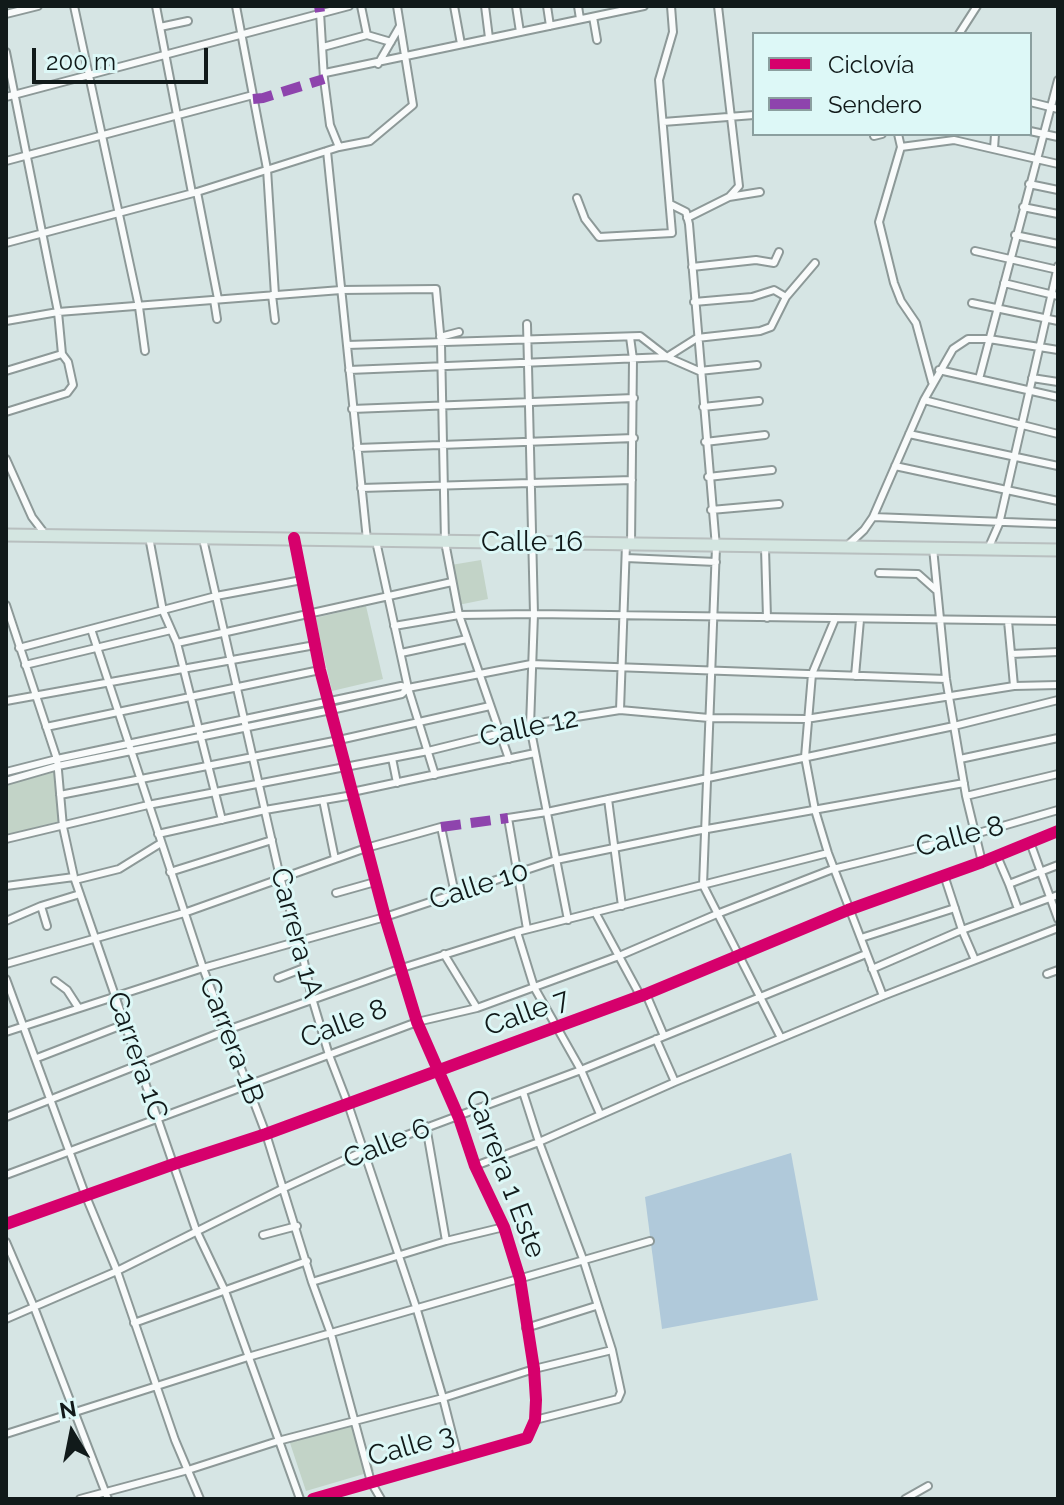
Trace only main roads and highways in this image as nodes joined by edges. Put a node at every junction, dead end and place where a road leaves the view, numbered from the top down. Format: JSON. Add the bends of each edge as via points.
{"nodes":[{"id":1,"x":6,"y":535,"type":"edge"},
{"id":2,"x":1058,"y":550,"type":"edge"}],
"edges":[{"from":1,"to":2,"type":"highway","name":"Calle 16"}]}
